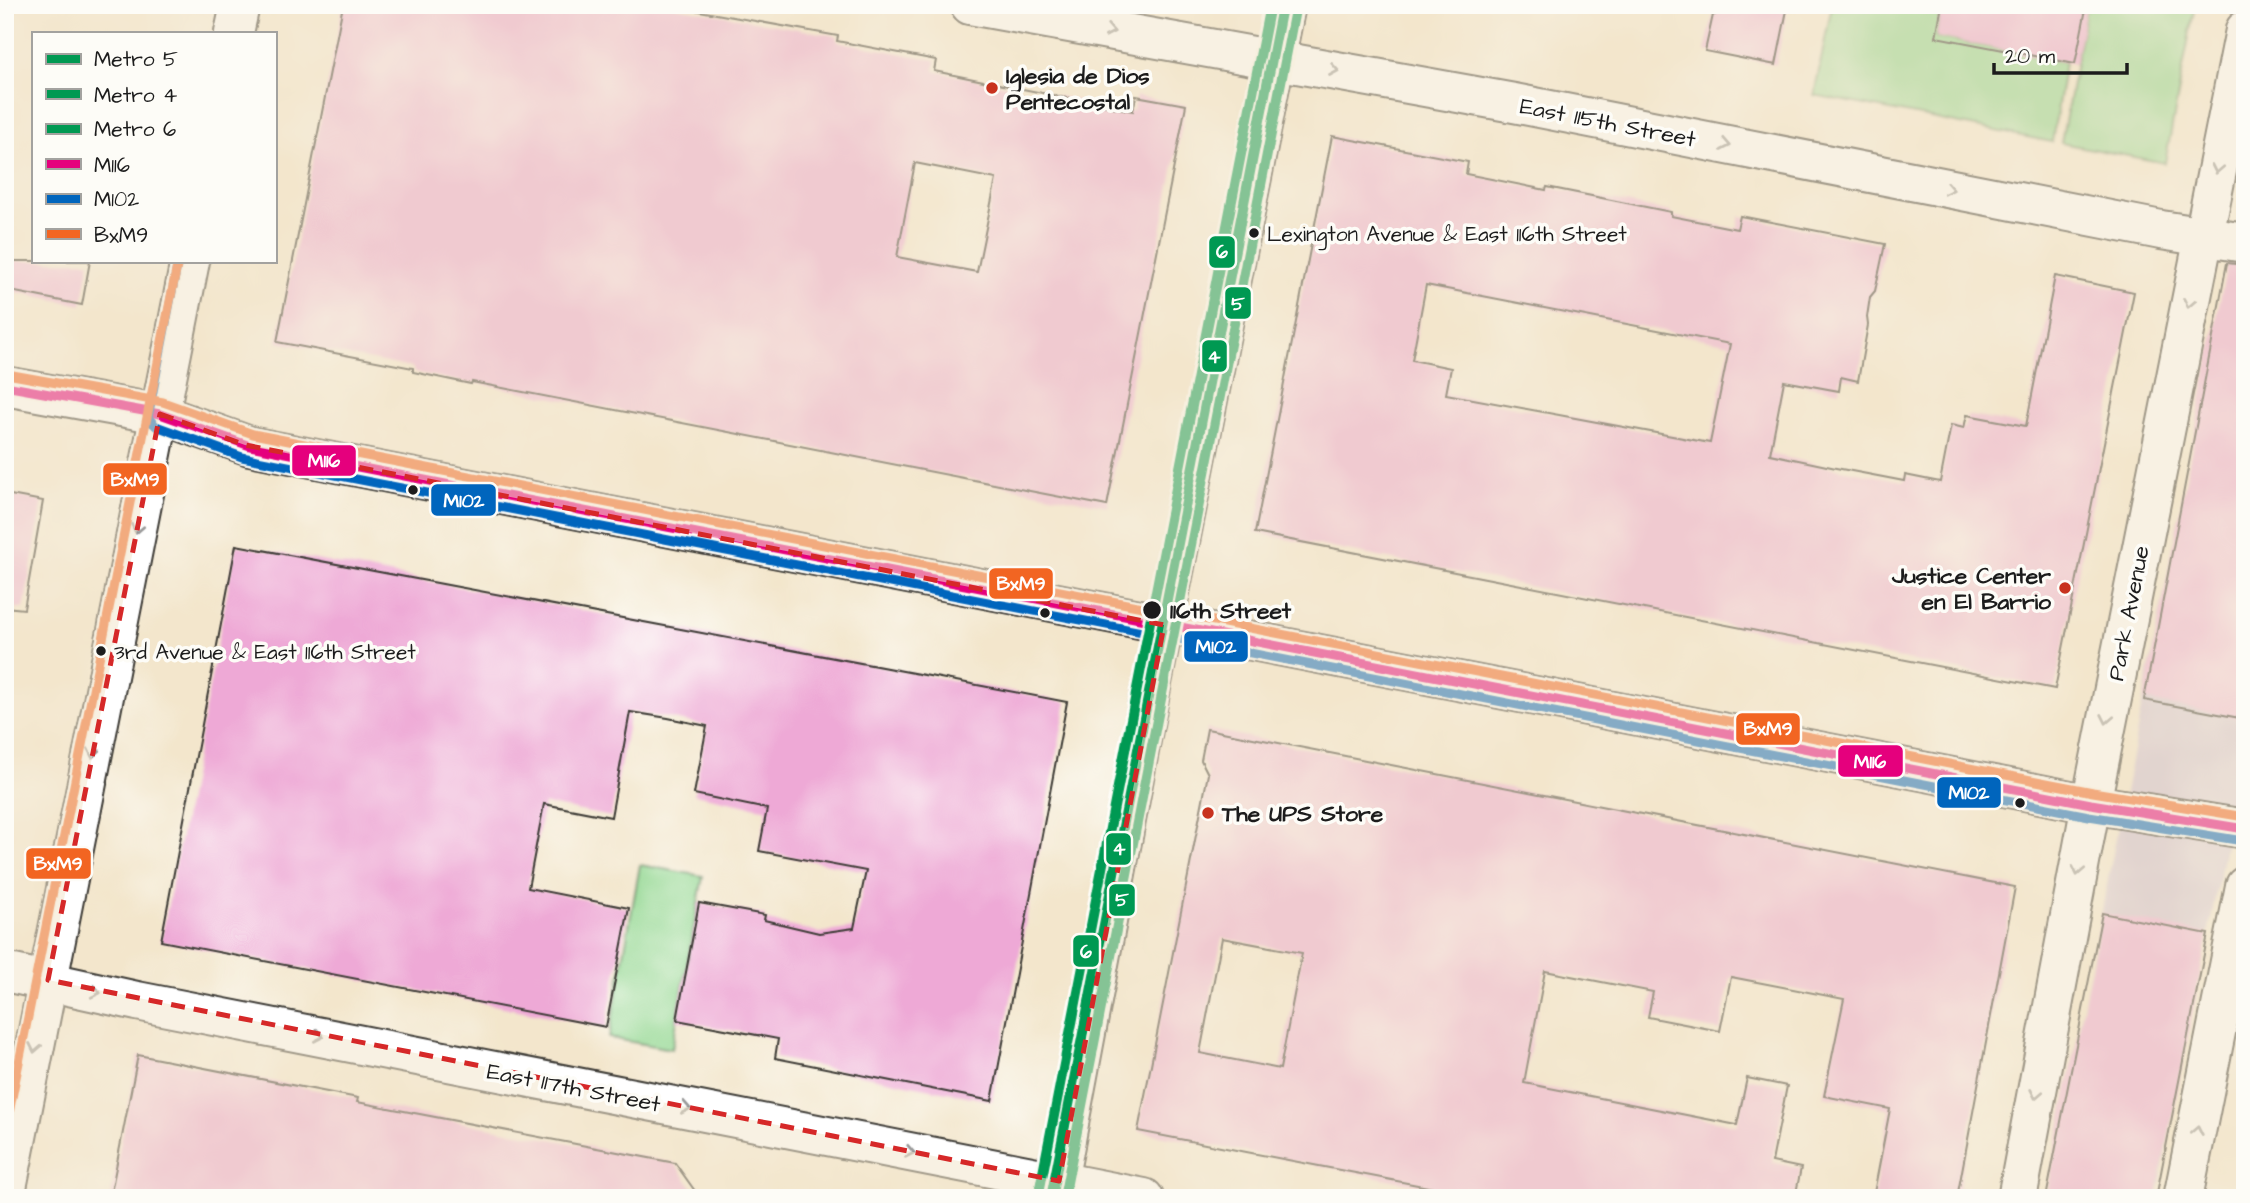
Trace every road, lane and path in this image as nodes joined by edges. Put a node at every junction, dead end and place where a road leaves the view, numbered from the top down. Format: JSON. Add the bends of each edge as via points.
{"nodes":[{"id":1,"x":240,"y":5,"type":"edge"},
{"id":2,"x":970,"y":5,"type":"edge"},
{"id":3,"x":1286,"y":5,"type":"edge"},
{"id":4,"x":2245,"y":30,"type":"edge"},
{"id":5,"x":234,"y":32,"type":"edge"},
{"id":6,"x":1275,"y":61,"type":"junction"},
{"id":7,"x":2203,"y":236,"type":"junction"},
{"id":8,"x":2245,"y":243,"type":"edge"},
{"id":9,"x":190,"y":262,"type":"edge"},
{"id":10,"x":5,"y":386,"type":"edge"},
{"id":11,"x":160,"y":414,"type":"junction"},
{"id":12,"x":1164,"y":625,"type":"junction"},
{"id":13,"x":2091,"y":804,"type":"junction"},
{"id":14,"x":2245,"y":829,"type":"edge"},
{"id":15,"x":2245,"y":886,"type":"edge"},
{"id":16,"x":5,"y":972,"type":"edge"},
{"id":17,"x":48,"y":980,"type":"junction"},
{"id":18,"x":1057,"y":1189,"type":"edge"},
{"id":19,"x":5,"y":1198,"type":"edge"},
{"id":20,"x":1144,"y":1198,"type":"edge"},
{"id":21,"x":2017,"y":1198,"type":"edge"},
{"id":22,"x":2183,"y":1198,"type":"edge"}],
"edges":[{"from":1,"to":5,"type":"street"},
{"from":2,"to":6,"type":"street","name":"East 115th Street","one_way":true},
{"from":3,"to":6,"type":"street"},
{"from":4,"to":7,"type":"street","name":"Park Avenue","one_way":true},
{"from":6,"to":7,"type":"street","name":"East 115th Street","one_way":true},
{"from":6,"to":12,"type":"street"},
{"from":7,"to":8,"type":"street","name":"East 115th Street"},
{"from":7,"to":13,"type":"street","name":"Park Avenue","one_way":true},
{"from":9,"to":11,"type":"street"},
{"from":10,"to":11,"type":"street"},
{"from":11,"to":12,"type":"street","via":[[245,445]]},
{"from":11,"to":17,"type":"street","one_way":true},
{"from":12,"to":13,"type":"street"},
{"from":12,"to":18,"type":"street"},
{"from":13,"to":14,"type":"street"},
{"from":13,"to":21,"type":"street","name":"Park Avenue","one_way":true},
{"from":22,"to":15,"type":"street","one_way":true},
{"from":16,"to":17,"type":"street","name":"East 117th Street"},
{"from":17,"to":18,"type":"street","name":"East 117th Street","one_way":true},
{"from":17,"to":19,"type":"street","one_way":true},
{"from":18,"to":20,"type":"street","name":"East 117th Street"}]}
